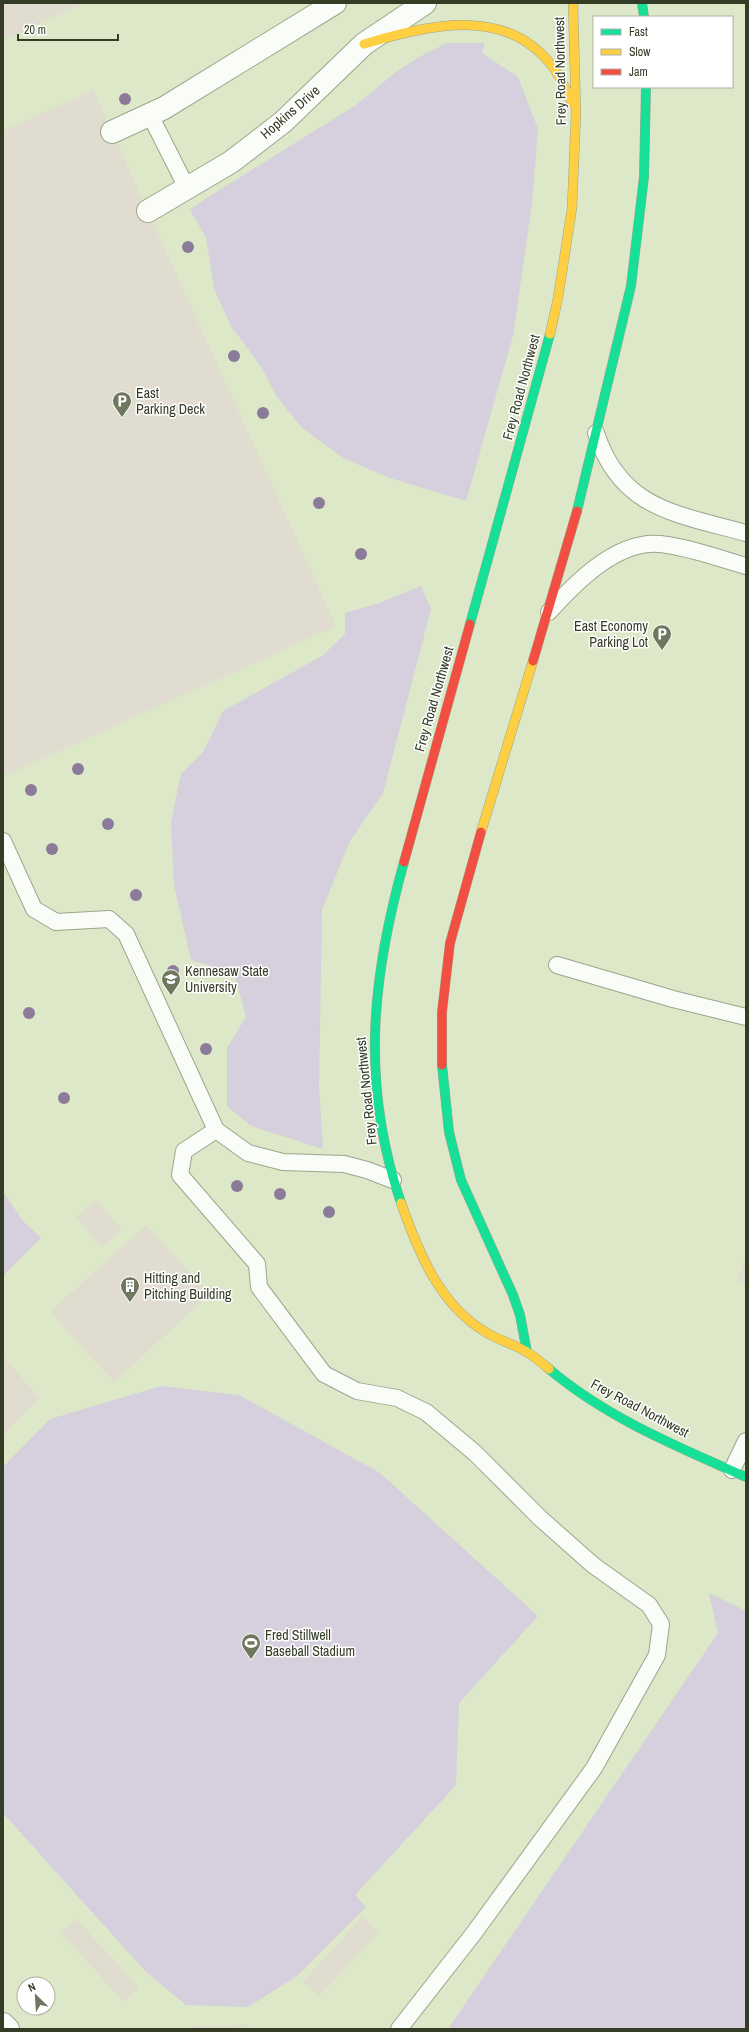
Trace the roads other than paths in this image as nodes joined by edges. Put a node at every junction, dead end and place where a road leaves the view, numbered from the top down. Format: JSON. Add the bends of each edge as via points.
{"nodes":[{"id":1,"x":335,"y":3,"type":"edge"},
{"id":2,"x":425,"y":3,"type":"edge"},
{"id":3,"x":573,"y":3,"type":"edge"},
{"id":4,"x":642,"y":3,"type":"edge"},
{"id":5,"x":644,"y":16,"type":"edge"},
{"id":6,"x":364,"y":44,"type":"junction"},
{"id":7,"x":646,"y":88,"type":"edge"},
{"id":8,"x":576,"y":113,"type":"junction"},
{"id":9,"x":150,"y":115,"type":"junction"},
{"id":10,"x":112,"y":132,"type":"dead end"},
{"id":11,"x":187,"y":188,"type":"junction"},
{"id":12,"x":148,"y":211,"type":"dead end"},
{"id":13,"x":596,"y":433,"type":"junction"},
{"id":14,"x":746,"y":533,"type":"edge"},
{"id":15,"x":746,"y":566,"type":"edge"},
{"id":16,"x":548,"y":613,"type":"junction"},
{"id":17,"x":3,"y":841,"type":"edge"},
{"id":18,"x":557,"y":964,"type":"dead end"},
{"id":19,"x":746,"y":1017,"type":"edge"},
{"id":20,"x":216,"y":1130,"type":"junction"},
{"id":21,"x":393,"y":1180,"type":"junction"},
{"id":22,"x":527,"y":1352,"type":"junction"},
{"id":23,"x":746,"y":1441,"type":"edge"},
{"id":24,"x":739,"y":1474,"type":"edge"},
{"id":25,"x":3,"y":2024,"type":"edge"},
{"id":26,"x":8,"y":2029,"type":"edge"},
{"id":27,"x":399,"y":2029,"type":"edge"}],
"edges":[{"from":1,"to":9,"type":"street"},
{"from":2,"to":6,"type":"street","name":"Hopkins Drive"},
{"from":3,"to":8,"type":"main road","name":"Frey Road Northwest"},
{"from":4,"to":5,"type":"main road"},
{"from":6,"to":8,"type":"main road","via":[[409,31],[448,25],[481,26],[505,31],[531,43],[551,63],[566,86]]},
{"from":6,"to":11,"type":"street","name":"Hopkins Drive","via":[[283,122],[231,162]]},
{"from":7,"to":13,"type":"main road","via":[[644,177],[631,286]]},
{"from":8,"to":21,"type":"main road","name":"Frey Road Northwest","via":[[572,208],[558,298],[546,352],[397,885],[379,966],[375,997],[374,1060],[380,1119]]},
{"from":9,"to":10,"type":"street"},
{"from":9,"to":11,"type":"lane"},
{"from":11,"to":12,"type":"street","name":"Hopkins Drive"},
{"from":13,"to":14,"type":"lane","via":[[603,454],[615,474],[646,502],[665,511]]},
{"from":13,"to":16,"type":"main road","via":[[575,521]]},
{"from":15,"to":16,"type":"lane","via":[[679,547],[659,544],[642,546],[621,552],[600,564],[576,582]]},
{"from":16,"to":22,"type":"main road","via":[[450,943],[442,1012],[442,1077],[449,1132],[461,1180],[513,1295],[520,1315]]},
{"from":17,"to":20,"type":"lane","via":[[34,909],[56,922],[109,919],[126,934]]},
{"from":18,"to":19,"type":"lane","via":[[673,999]]},
{"from":20,"to":21,"type":"lane","via":[[248,1153],[283,1162],[344,1164]]},
{"from":20,"to":27,"type":"lane","via":[[184,1151],[180,1175],[257,1264],[259,1287],[324,1374],[357,1391],[397,1398],[426,1412],[475,1453],[540,1518],[593,1565],[649,1605],[662,1624],[657,1654],[594,1768],[474,1933]]},
{"from":21,"to":22,"type":"main road","name":"Frey Road Northwest","via":[[422,1254],[453,1306],[472,1324]]},
{"from":22,"to":24,"type":"main road","name":"Frey Road Northwest","via":[[565,1382],[607,1409]]},
{"from":23,"to":24,"type":"lane"},
{"from":25,"to":26,"type":"street"}]}
